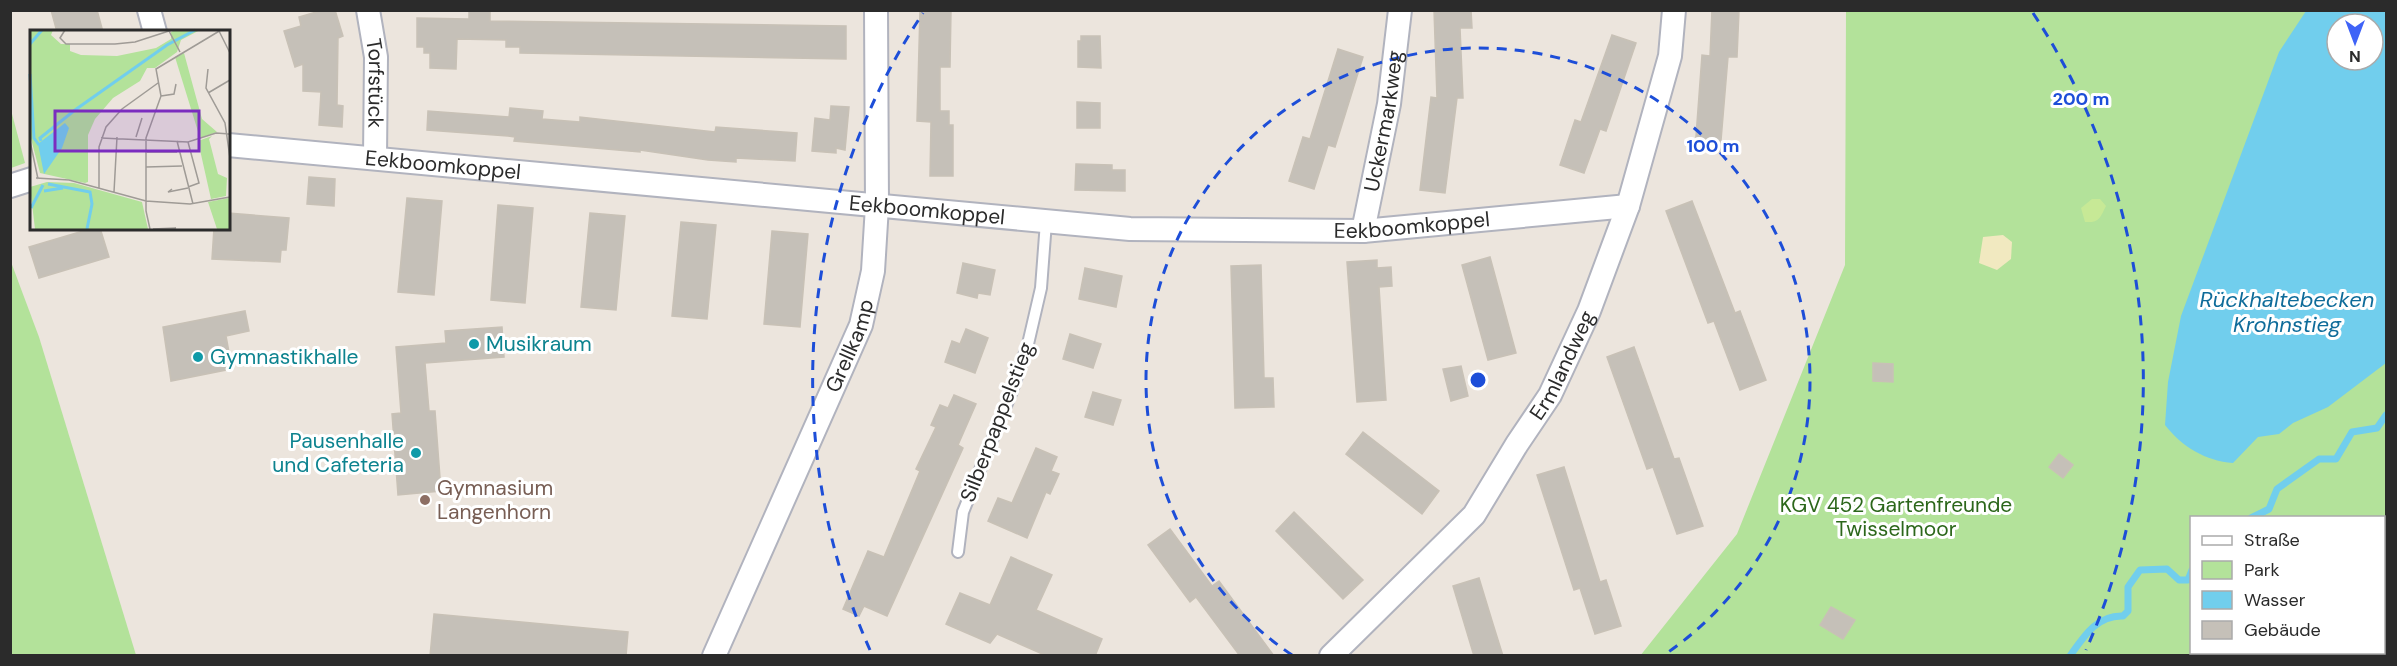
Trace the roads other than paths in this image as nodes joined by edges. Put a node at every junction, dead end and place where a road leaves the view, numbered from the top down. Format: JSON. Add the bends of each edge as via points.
{"nodes":[{"id":1,"x":149,"y":10,"type":"edge"},
{"id":2,"x":368,"y":10,"type":"edge"},
{"id":3,"x":876,"y":10,"type":"edge"},
{"id":4,"x":1400,"y":10,"type":"edge"},
{"id":5,"x":1674,"y":10,"type":"edge"},
{"id":6,"x":154,"y":30,"type":"edge"},
{"id":7,"x":230,"y":145,"type":"edge"},
{"id":8,"x":375,"y":157,"type":"junction"},
{"id":9,"x":30,"y":180,"type":"edge"},
{"id":10,"x":10,"y":186,"type":"edge"},
{"id":11,"x":877,"y":206,"type":"junction"},
{"id":12,"x":1628,"y":206,"type":"junction"},
{"id":13,"x":1046,"y":222,"type":"junction"},
{"id":14,"x":1363,"y":231,"type":"junction"},
{"id":15,"x":958,"y":552,"type":"dead end"},
{"id":16,"x":714,"y":656,"type":"edge"},
{"id":17,"x":1331,"y":656,"type":"edge"}],
"edges":[{"from":1,"to":6,"type":"street"},
{"from":2,"to":8,"type":"street","name":"Torfstück","via":[[376,57]]},
{"from":3,"to":11,"type":"street","name":"Grellkamp"},
{"from":4,"to":14,"type":"street","name":"Uckermarkweg","via":[[1389,104]]},
{"from":5,"to":12,"type":"street","name":"Ermlandweg","via":[[1670,56]]},
{"from":7,"to":8,"type":"street","name":"Eekboomkoppel"},
{"from":8,"to":11,"type":"street","name":"Eekboomkoppel"},
{"from":9,"to":10,"type":"street"},
{"from":11,"to":13,"type":"street","name":"Eekboomkoppel"},
{"from":11,"to":16,"type":"street","name":"Grellkamp","via":[[873,271],[861,325]]},
{"from":12,"to":14,"type":"street","name":"Eekboomkoppel"},
{"from":12,"to":17,"type":"street","name":"Ermlandweg","via":[[1589,311],[1550,395],[1474,515]]},
{"from":13,"to":14,"type":"street","name":"Eekboomkoppel","via":[[1130,229]]},
{"from":13,"to":15,"type":"lane","name":"Silberpappelstieg","via":[[1041,288],[1028,344],[963,512]]}]}
